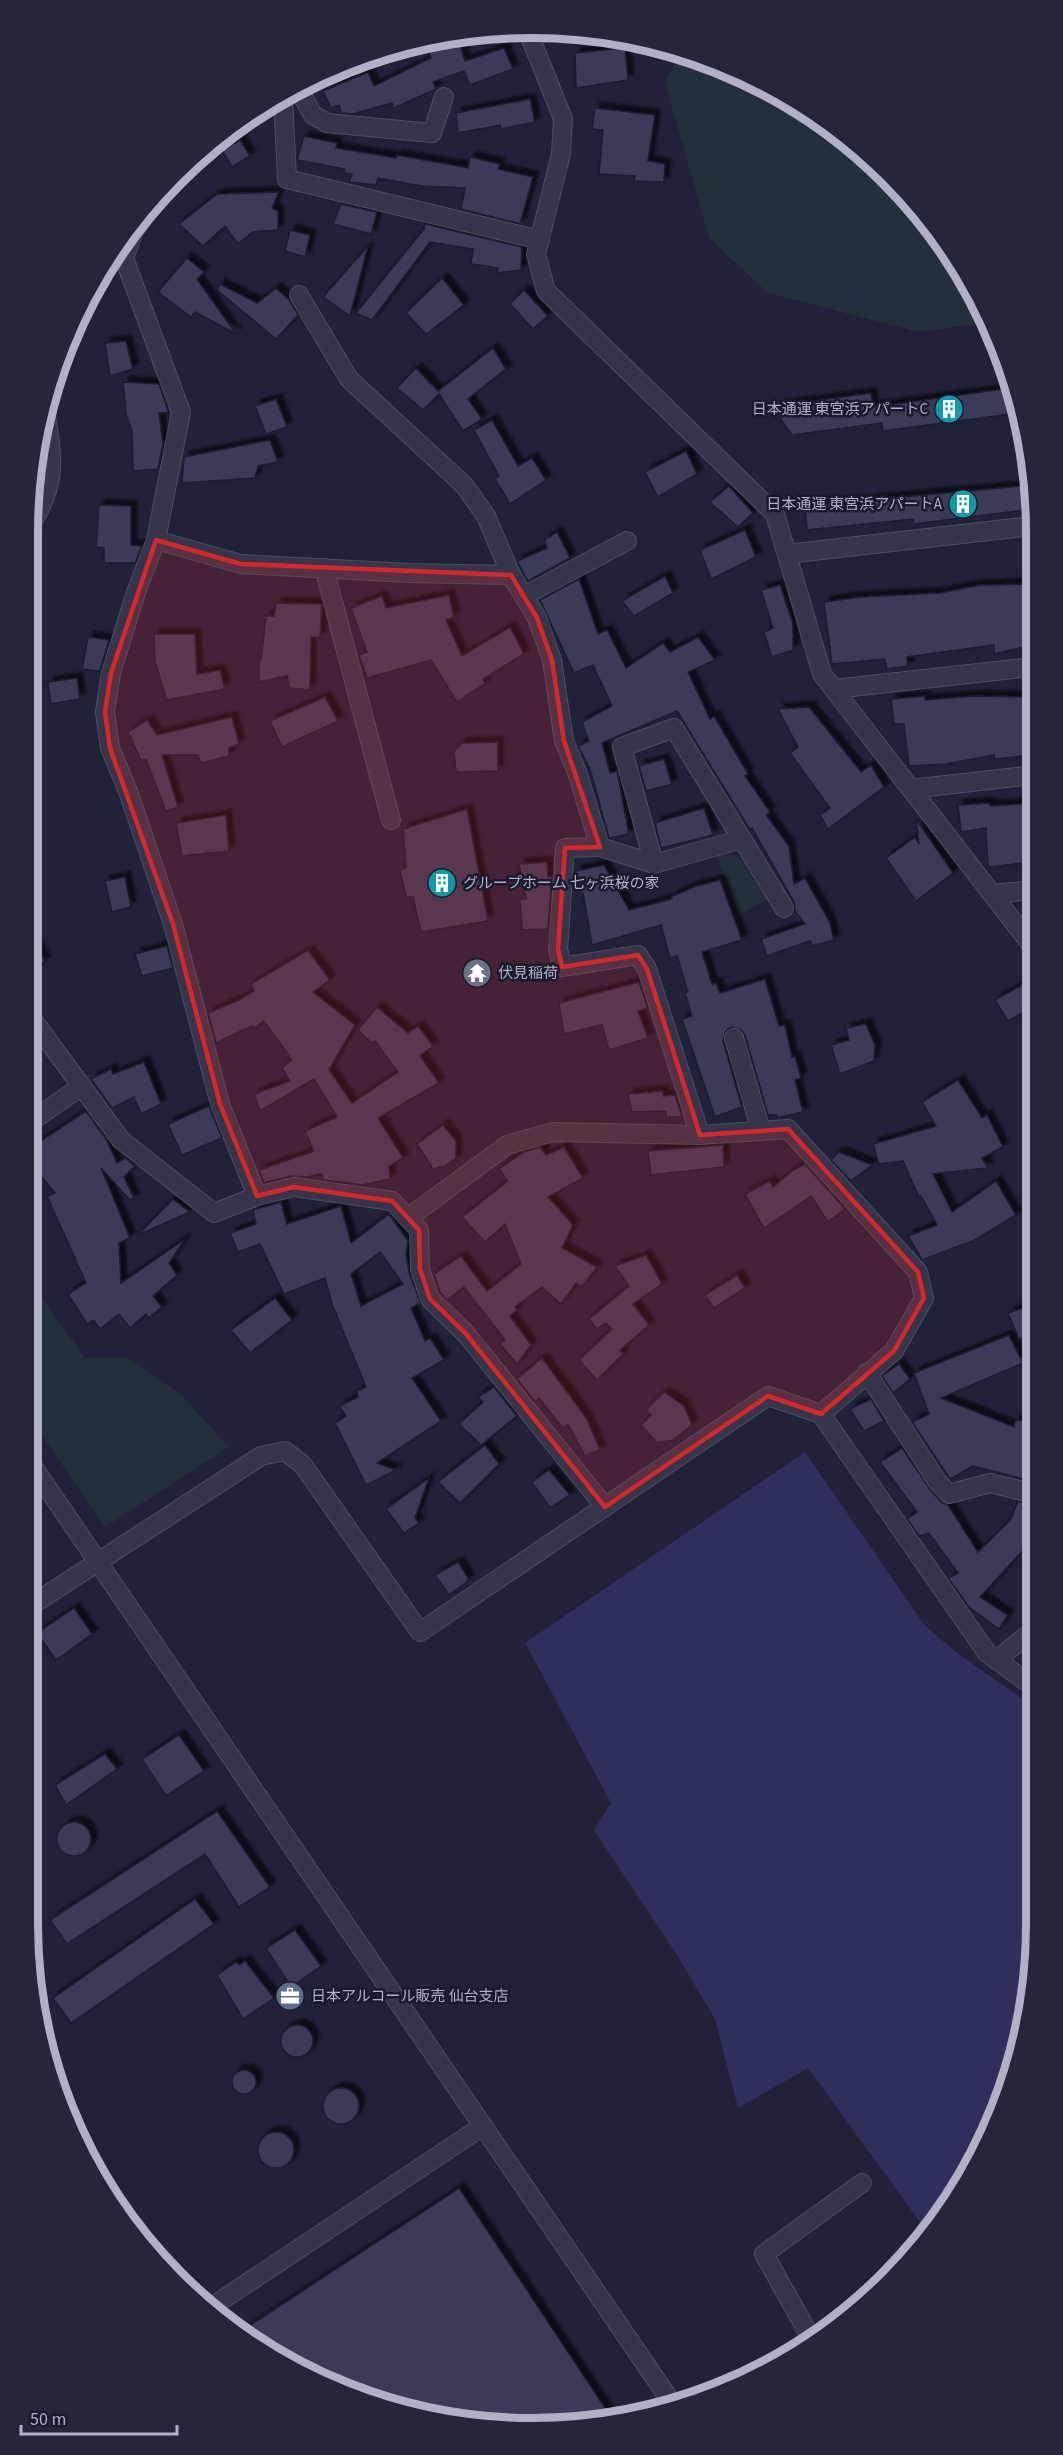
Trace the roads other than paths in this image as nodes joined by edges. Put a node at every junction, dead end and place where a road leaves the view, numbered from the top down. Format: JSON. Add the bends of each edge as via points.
{"nodes":[{"id":1,"x":531,"y":38,"type":"edge"},
{"id":2,"x":444,"y":97,"type":"dead end"},
{"id":3,"x":295,"y":98,"type":"edge"},
{"id":4,"x":291,"y":101,"type":"edge"},
{"id":5,"x":540,"y":240,"type":"junction"},
{"id":6,"x":128,"y":248,"type":"edge"},
{"id":7,"x":298,"y":295,"type":"dead end"},
{"id":8,"x":48,"y":430,"type":"edge"},
{"id":9,"x":39,"y":514,"type":"edge"},
{"id":10,"x":1026,"y":527,"type":"edge"},
{"id":11,"x":156,"y":540,"type":"junction"},
{"id":12,"x":627,"y":541,"type":"dead end"},
{"id":13,"x":787,"y":554,"type":"junction"},
{"id":14,"x":324,"y":568,"type":"junction"},
{"id":15,"x":511,"y":575,"type":"junction"},
{"id":16,"x":524,"y":596,"type":"junction"},
{"id":17,"x":1026,"y":668,"type":"edge"},
{"id":18,"x":834,"y":689,"type":"junction"},
{"id":19,"x":1026,"y":776,"type":"edge"},
{"id":20,"x":911,"y":789,"type":"junction"},
{"id":21,"x":391,"y":820,"type":"dead end"},
{"id":22,"x":742,"y":839,"type":"junction"},
{"id":23,"x":600,"y":847,"type":"junction"},
{"id":24,"x":654,"y":864,"type":"junction"},
{"id":25,"x":1026,"y":891,"type":"edge"},
{"id":26,"x":992,"y":894,"type":"junction"},
{"id":27,"x":784,"y":908,"type":"dead end"},
{"id":28,"x":1026,"y":938,"type":"edge"},
{"id":29,"x":38,"y":1027,"type":"edge"},
{"id":30,"x":734,"y":1038,"type":"dead end"},
{"id":31,"x":82,"y":1086,"type":"junction"},
{"id":32,"x":38,"y":1116,"type":"edge"},
{"id":33,"x":761,"y":1131,"type":"junction"},
{"id":34,"x":700,"y":1135,"type":"junction"},
{"id":35,"x":257,"y":1196,"type":"junction"},
{"id":36,"x":408,"y":1218,"type":"junction"},
{"id":37,"x":867,"y":1373,"type":"junction"},
{"id":38,"x":821,"y":1414,"type":"junction"},
{"id":39,"x":38,"y":1474,"type":"edge"},
{"id":40,"x":1026,"y":1492,"type":"edge"},
{"id":41,"x":605,"y":1507,"type":"junction"},
{"id":42,"x":97,"y":1561,"type":"junction"},
{"id":43,"x":38,"y":1601,"type":"edge"},
{"id":44,"x":1026,"y":1636,"type":"edge"},
{"id":45,"x":996,"y":1660,"type":"junction"},
{"id":46,"x":1026,"y":1682,"type":"edge"},
{"id":47,"x":483,"y":2126,"type":"junction"},
{"id":48,"x":862,"y":2183,"type":"dead end"},
{"id":49,"x":217,"y":2304,"type":"edge"},
{"id":50,"x":808,"y":2333,"type":"edge"},
{"id":51,"x":668,"y":2398,"type":"edge"}],
"edges":[{"from":1,"to":5,"type":"street","via":[[563,118],[561,154]]},
{"from":2,"to":3,"type":"street","via":[[432,133],[327,123]]},
{"from":4,"to":5,"type":"street","via":[[287,178]]},
{"from":5,"to":13,"type":"street","via":[[536,254],[546,291],[775,514]]},
{"from":6,"to":11,"type":"street","via":[[124,258],[181,412]]},
{"from":7,"to":15,"type":"street","via":[[350,380],[464,485],[486,516]]},
{"from":8,"to":9,"type":"street","via":[[52,480]]},
{"from":10,"to":13,"type":"street"},
{"from":11,"to":14,"type":"street","via":[[241,564]]},
{"from":11,"to":35,"type":"street","via":[[111,673],[105,712],[110,748],[173,924],[220,1104]]},
{"from":12,"to":16,"type":"street"},
{"from":13,"to":18,"type":"street","via":[[822,674]]},
{"from":14,"to":15,"type":"street"},
{"from":14,"to":21,"type":"street"},
{"from":15,"to":16,"type":"street"},
{"from":16,"to":23,"type":"street","via":[[537,618],[552,660],[564,741]]},
{"from":17,"to":18,"type":"street"},
{"from":18,"to":20,"type":"street"},
{"from":19,"to":20,"type":"street"},
{"from":20,"to":26,"type":"street"},
{"from":22,"to":24,"type":"street"},
{"from":22,"to":24,"type":"street","via":[[674,728],[622,747]]},
{"from":22,"to":27,"type":"street"},
{"from":23,"to":24,"type":"street"},
{"from":23,"to":34,"type":"street","via":[[566,848],[558,949],[562,967],[638,955],[647,969]]},
{"from":25,"to":26,"type":"street"},
{"from":26,"to":28,"type":"street"},
{"from":29,"to":31,"type":"street"},
{"from":30,"to":33,"type":"street"},
{"from":31,"to":32,"type":"street"},
{"from":31,"to":35,"type":"street","via":[[121,1140],[214,1213]]},
{"from":33,"to":34,"type":"street"},
{"from":33,"to":37,"type":"street","via":[[788,1129],[918,1272],[924,1298],[894,1351]]},
{"from":34,"to":36,"type":"street","via":[[553,1132],[507,1145]]},
{"from":35,"to":36,"type":"street","via":[[294,1187],[392,1201]]},
{"from":36,"to":41,"type":"street","via":[[419,1230],[420,1269],[430,1299],[466,1334]]},
{"from":37,"to":38,"type":"street"},
{"from":37,"to":40,"type":"street","via":[[949,1494],[990,1483]]},
{"from":38,"to":41,"type":"street","via":[[768,1396]]},
{"from":38,"to":45,"type":"street","via":[[987,1653]]},
{"from":39,"to":42,"type":"street"},
{"from":41,"to":42,"type":"street","via":[[420,1632],[303,1465],[285,1451],[261,1456]]},
{"from":42,"to":43,"type":"street"},
{"from":42,"to":47,"type":"street"},
{"from":44,"to":45,"type":"street"},
{"from":45,"to":46,"type":"street"},
{"from":47,"to":49,"type":"street"},
{"from":47,"to":51,"type":"street"},
{"from":48,"to":50,"type":"street","via":[[764,2254]]}]}
